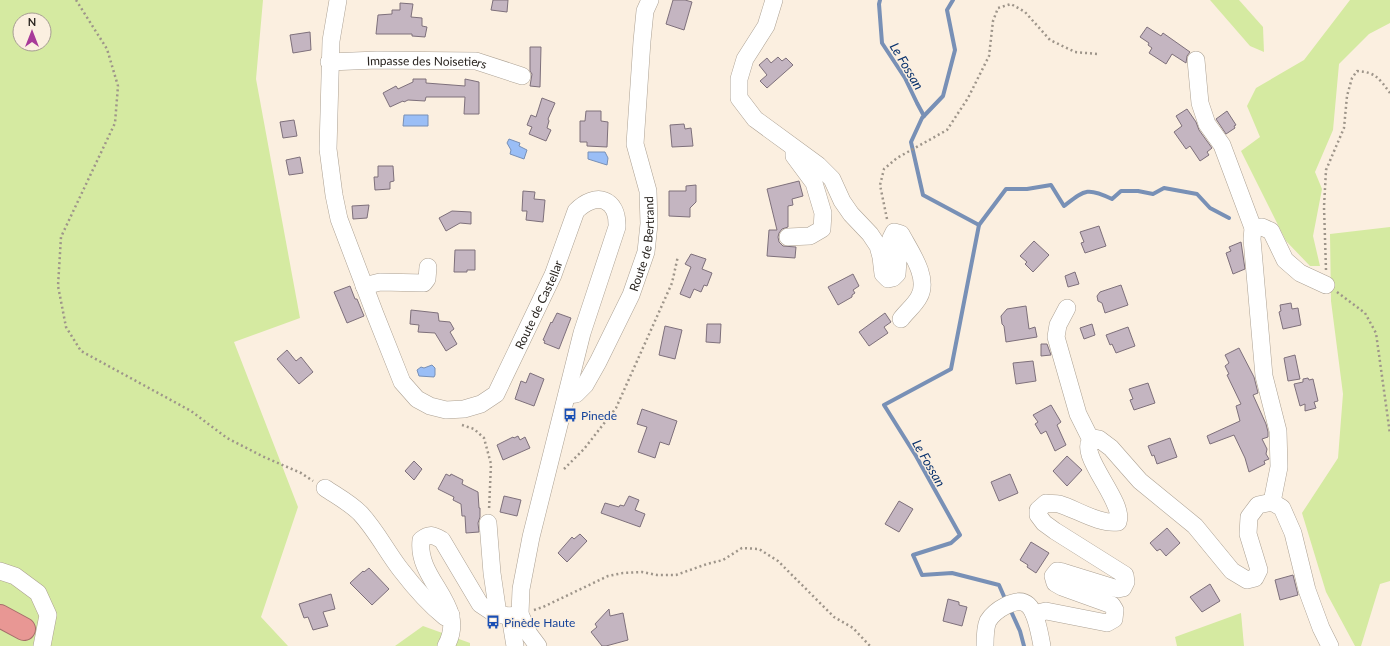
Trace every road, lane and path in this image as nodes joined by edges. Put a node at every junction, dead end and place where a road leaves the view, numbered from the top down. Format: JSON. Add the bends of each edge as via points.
{"nodes":[{"id":1,"x":76,"y":0,"type":"edge"},
{"id":2,"x":338,"y":0,"type":"edge"},
{"id":3,"x":650,"y":0,"type":"edge"},
{"id":4,"x":774,"y":0,"type":"edge"},
{"id":5,"x":1097,"y":54,"type":"dead end"},
{"id":6,"x":1196,"y":60,"type":"dead end"},
{"id":7,"x":329,"y":62,"type":"junction"},
{"id":8,"x":522,"y":76,"type":"dead end"},
{"id":9,"x":1390,"y":92,"type":"edge"},
{"id":10,"x":794,"y":148,"type":"junction"},
{"id":11,"x":1253,"y":228,"type":"junction"},
{"id":12,"x":894,"y":232,"type":"junction"},
{"id":13,"x":788,"y":237,"type":"dead end"},
{"id":14,"x":678,"y":256,"type":"dead end"},
{"id":15,"x":428,"y":267,"type":"dead end"},
{"id":16,"x":1326,"y":285,"type":"junction"},
{"id":17,"x":364,"y":286,"type":"junction"},
{"id":18,"x":1067,"y":308,"type":"dead end"},
{"id":19,"x":901,"y":319,"type":"dead end"},
{"id":20,"x":567,"y":395,"type":"junction"},
{"id":21,"x":446,"y":410,"type":"junction"},
{"id":22,"x":1390,"y":434,"type":"edge"},
{"id":23,"x":1091,"y":440,"type":"junction"},
{"id":24,"x":325,"y":488,"type":"joint"},
{"id":25,"x":544,"y":490,"type":"junction"},
{"id":26,"x":1272,"y":502,"type":"junction"},
{"id":27,"x":488,"y":523,"type":"joint"},
{"id":28,"x":0,"y":571,"type":"edge"},
{"id":29,"x":1034,"y":614,"type":"junction"},
{"id":30,"x":451,"y":615,"type":"junction"},
{"id":31,"x":509,"y":615,"type":"junction"},
{"id":32,"x":0,"y":616,"type":"edge"},
{"id":33,"x":24,"y":630,"type":"dead end"},
{"id":34,"x":42,"y":646,"type":"edge"},
{"id":35,"x":446,"y":646,"type":"edge"},
{"id":36,"x":515,"y":646,"type":"edge"},
{"id":37,"x":538,"y":646,"type":"edge"},
{"id":38,"x":870,"y":646,"type":"edge"},
{"id":39,"x":985,"y":646,"type":"edge"},
{"id":40,"x":1042,"y":646,"type":"edge"},
{"id":41,"x":1330,"y":646,"type":"edge"}],
"edges":[{"from":1,"to":24,"type":"path","via":[[107,49],[118,86],[115,123],[61,237],[58,286],[66,327],[81,351],[192,411],[227,438],[301,473]]},
{"from":2,"to":7,"type":"street","name":"Route de Castellar","via":[[330,41]]},
{"from":3,"to":20,"type":"street","name":"Route de Bertrand","via":[[645,11],[635,144],[648,192],[649,224],[646,252],[631,295],[598,362],[585,385],[576,394]]},
{"from":4,"to":10,"type":"street","via":[[766,26],[745,59],[739,79],[739,98],[754,119]]},
{"from":5,"to":12,"type":"path","via":[[1075,52],[1050,40],[1025,12],[1011,4],[998,8],[993,21],[989,56],[968,98],[946,130],[897,158],[884,169],[880,185],[887,218]]},
{"from":6,"to":11,"type":"street","via":[[1200,103],[1207,124],[1222,145]]},
{"from":7,"to":8,"type":"street","name":"Impasse des Noisetiers","via":[[476,61]]},
{"from":7,"to":17,"type":"street","name":"Route de Castellar","via":[[328,149],[334,195]]},
{"from":9,"to":16,"type":"path","via":[[1378,77],[1367,71],[1357,71],[1352,78],[1347,96],[1344,128],[1326,170]]},
{"from":10,"to":12,"type":"street","via":[[832,179],[842,201],[878,246],[883,274],[888,278],[893,278],[897,274],[898,261],[891,238]]},
{"from":10,"to":13,"type":"street","via":[[794,156],[814,183],[823,213],[822,229],[810,236]]},
{"from":11,"to":16,"type":"street","via":[[1262,227],[1271,231],[1285,260],[1300,273]]},
{"from":11,"to":26,"type":"street","via":[[1264,376],[1278,431],[1279,467]]},
{"from":12,"to":19,"type":"street","via":[[901,234],[918,266],[923,285],[919,298]]},
{"from":14,"to":25,"type":"path","via":[[672,283],[616,408],[584,448]]},
{"from":15,"to":17,"type":"street","via":[[424,283],[380,282]]},
{"from":16,"to":22,"type":"path","via":[[1365,313],[1376,333]]},
{"from":17,"to":21,"type":"street","name":"Route de Castellar","via":[[402,382],[417,399]]},
{"from":18,"to":23,"type":"street","via":[[1058,325],[1056,338],[1078,414]]},
{"from":20,"to":21,"type":"street","name":"Route de Castellar","via":[[582,333],[617,227],[617,216],[613,207],[602,199],[582,204],[576,211],[553,275],[496,394],[481,404],[464,409]]},
{"from":20,"to":25,"type":"street","name":"Route de Castellar"},
{"from":21,"to":27,"type":"path","via":[[447,421],[474,429],[484,438],[491,464]]},
{"from":23,"to":26,"type":"street","via":[[1099,439],[1111,448],[1140,481],[1195,526],[1232,571],[1247,580],[1255,578],[1259,570],[1248,534],[1249,517],[1258,505]]},
{"from":23,"to":29,"type":"street","via":[[1088,444],[1089,453],[1118,511],[1118,522],[1102,520],[1058,504],[1046,503],[1038,510],[1038,515],[1055,531],[1125,575],[1126,582],[1123,588],[1118,589],[1058,571],[1053,576],[1055,583],[1112,605],[1115,610],[1114,618],[1107,623],[1046,611]]},
{"from":24,"to":30,"type":"street","via":[[360,513],[411,582],[445,617]]},
{"from":25,"to":31,"type":"street","name":"Route de Castellar","via":[[531,537],[521,589]]},
{"from":26,"to":41,"type":"street","via":[[1282,508],[1293,533],[1307,590]]},
{"from":27,"to":31,"type":"street","via":[[492,572]]},
{"from":28,"to":34,"type":"street","via":[[15,576],[38,593],[48,615]]},
{"from":29,"to":39,"type":"street","via":[[1029,605],[1023,602],[1007,605],[988,622]]},
{"from":29,"to":40,"type":"street"},
{"from":30,"to":31,"type":"street","via":[[428,573],[420,550],[421,540],[426,536],[434,535],[442,540],[480,604],[495,614]]},
{"from":30,"to":35,"type":"street","via":[[452,626]]},
{"from":31,"to":36,"type":"street"},
{"from":31,"to":37,"type":"street","name":"Route de Castellar"},
{"from":31,"to":38,"type":"path","via":[[542,607],[608,576],[642,572],[676,575],[723,560],[742,548],[759,549],[778,561],[834,617],[853,628]]},
{"from":32,"to":33,"type":"highway"}]}
